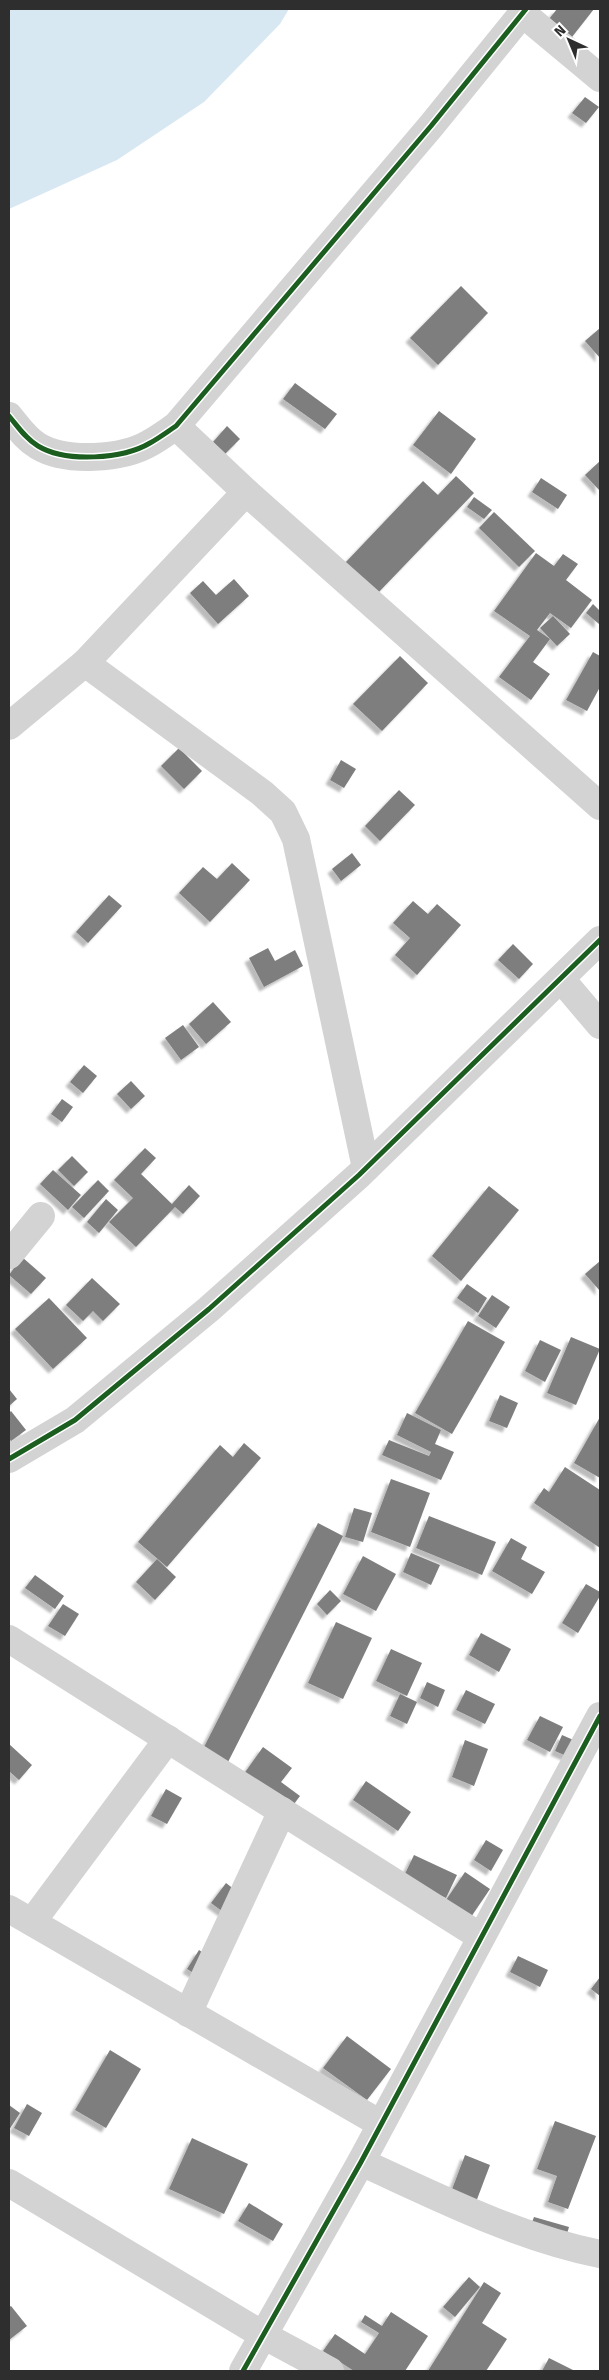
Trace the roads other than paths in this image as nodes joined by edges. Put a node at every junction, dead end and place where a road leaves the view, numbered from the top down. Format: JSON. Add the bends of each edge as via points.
{"nodes":[{"id":1,"x":524,"y":11,"type":"edge"},
{"id":2,"x":600,"y":78,"type":"edge"},
{"id":3,"x":9,"y":416,"type":"edge"},
{"id":4,"x":176,"y":426,"type":"junction"},
{"id":5,"x":246,"y":492,"type":"junction"},
{"id":6,"x":85,"y":663,"type":"junction"},
{"id":7,"x":9,"y":726,"type":"edge"},
{"id":8,"x":600,"y":806,"type":"edge"},
{"id":9,"x":600,"y":940,"type":"edge"},
{"id":10,"x":561,"y":979,"type":"junction"},
{"id":11,"x":600,"y":1024,"type":"edge"},
{"id":12,"x":366,"y":1168,"type":"junction"},
{"id":13,"x":41,"y":1216,"type":"dead end"},
{"id":14,"x":9,"y":1255,"type":"edge"},
{"id":15,"x":9,"y":1459,"type":"edge"},
{"id":16,"x":9,"y":1639,"type":"edge"},
{"id":17,"x":600,"y":1716,"type":"edge"},
{"id":18,"x":168,"y":1740,"type":"junction"},
{"id":19,"x":282,"y":1811,"type":"junction"},
{"id":20,"x":9,"y":1909,"type":"edge"},
{"id":21,"x":32,"y":1922,"type":"junction"},
{"id":22,"x":481,"y":1937,"type":"junction"},
{"id":23,"x":188,"y":2013,"type":"junction"},
{"id":24,"x":381,"y":2124,"type":"junction"},
{"id":25,"x":361,"y":2162,"type":"junction"},
{"id":26,"x":9,"y":2183,"type":"edge"},
{"id":27,"x":600,"y":2254,"type":"edge"},
{"id":28,"x":263,"y":2335,"type":"junction"},
{"id":29,"x":243,"y":2371,"type":"edge"},
{"id":30,"x":330,"y":2371,"type":"edge"}],
"edges":[{"from":1,"to":2,"type":"street"},
{"from":1,"to":4,"type":"street"},
{"from":3,"to":4,"type":"street","via":[[38,446],[56,454],[84,457],[120,454],[149,444]]},
{"from":4,"to":5,"type":"street"},
{"from":5,"to":6,"type":"street"},
{"from":5,"to":8,"type":"street"},
{"from":6,"to":7,"type":"street"},
{"from":6,"to":12,"type":"street","via":[[262,793],[283,812],[296,839]]},
{"from":9,"to":10,"type":"street"},
{"from":10,"to":11,"type":"street"},
{"from":10,"to":12,"type":"street"},
{"from":12,"to":15,"type":"street","via":[[209,1310],[75,1420]]},
{"from":13,"to":14,"type":"street"},
{"from":16,"to":18,"type":"street"},
{"from":17,"to":22,"type":"street"},
{"from":18,"to":19,"type":"street"},
{"from":18,"to":21,"type":"street"},
{"from":19,"to":22,"type":"street"},
{"from":19,"to":23,"type":"street"},
{"from":20,"to":21,"type":"street"},
{"from":21,"to":23,"type":"street"},
{"from":22,"to":24,"type":"street"},
{"from":23,"to":24,"type":"street"},
{"from":24,"to":25,"type":"street"},
{"from":25,"to":27,"type":"street","via":[[489,2220]]},
{"from":25,"to":28,"type":"street"},
{"from":26,"to":28,"type":"street"},
{"from":28,"to":29,"type":"street"},
{"from":28,"to":30,"type":"street"}]}
